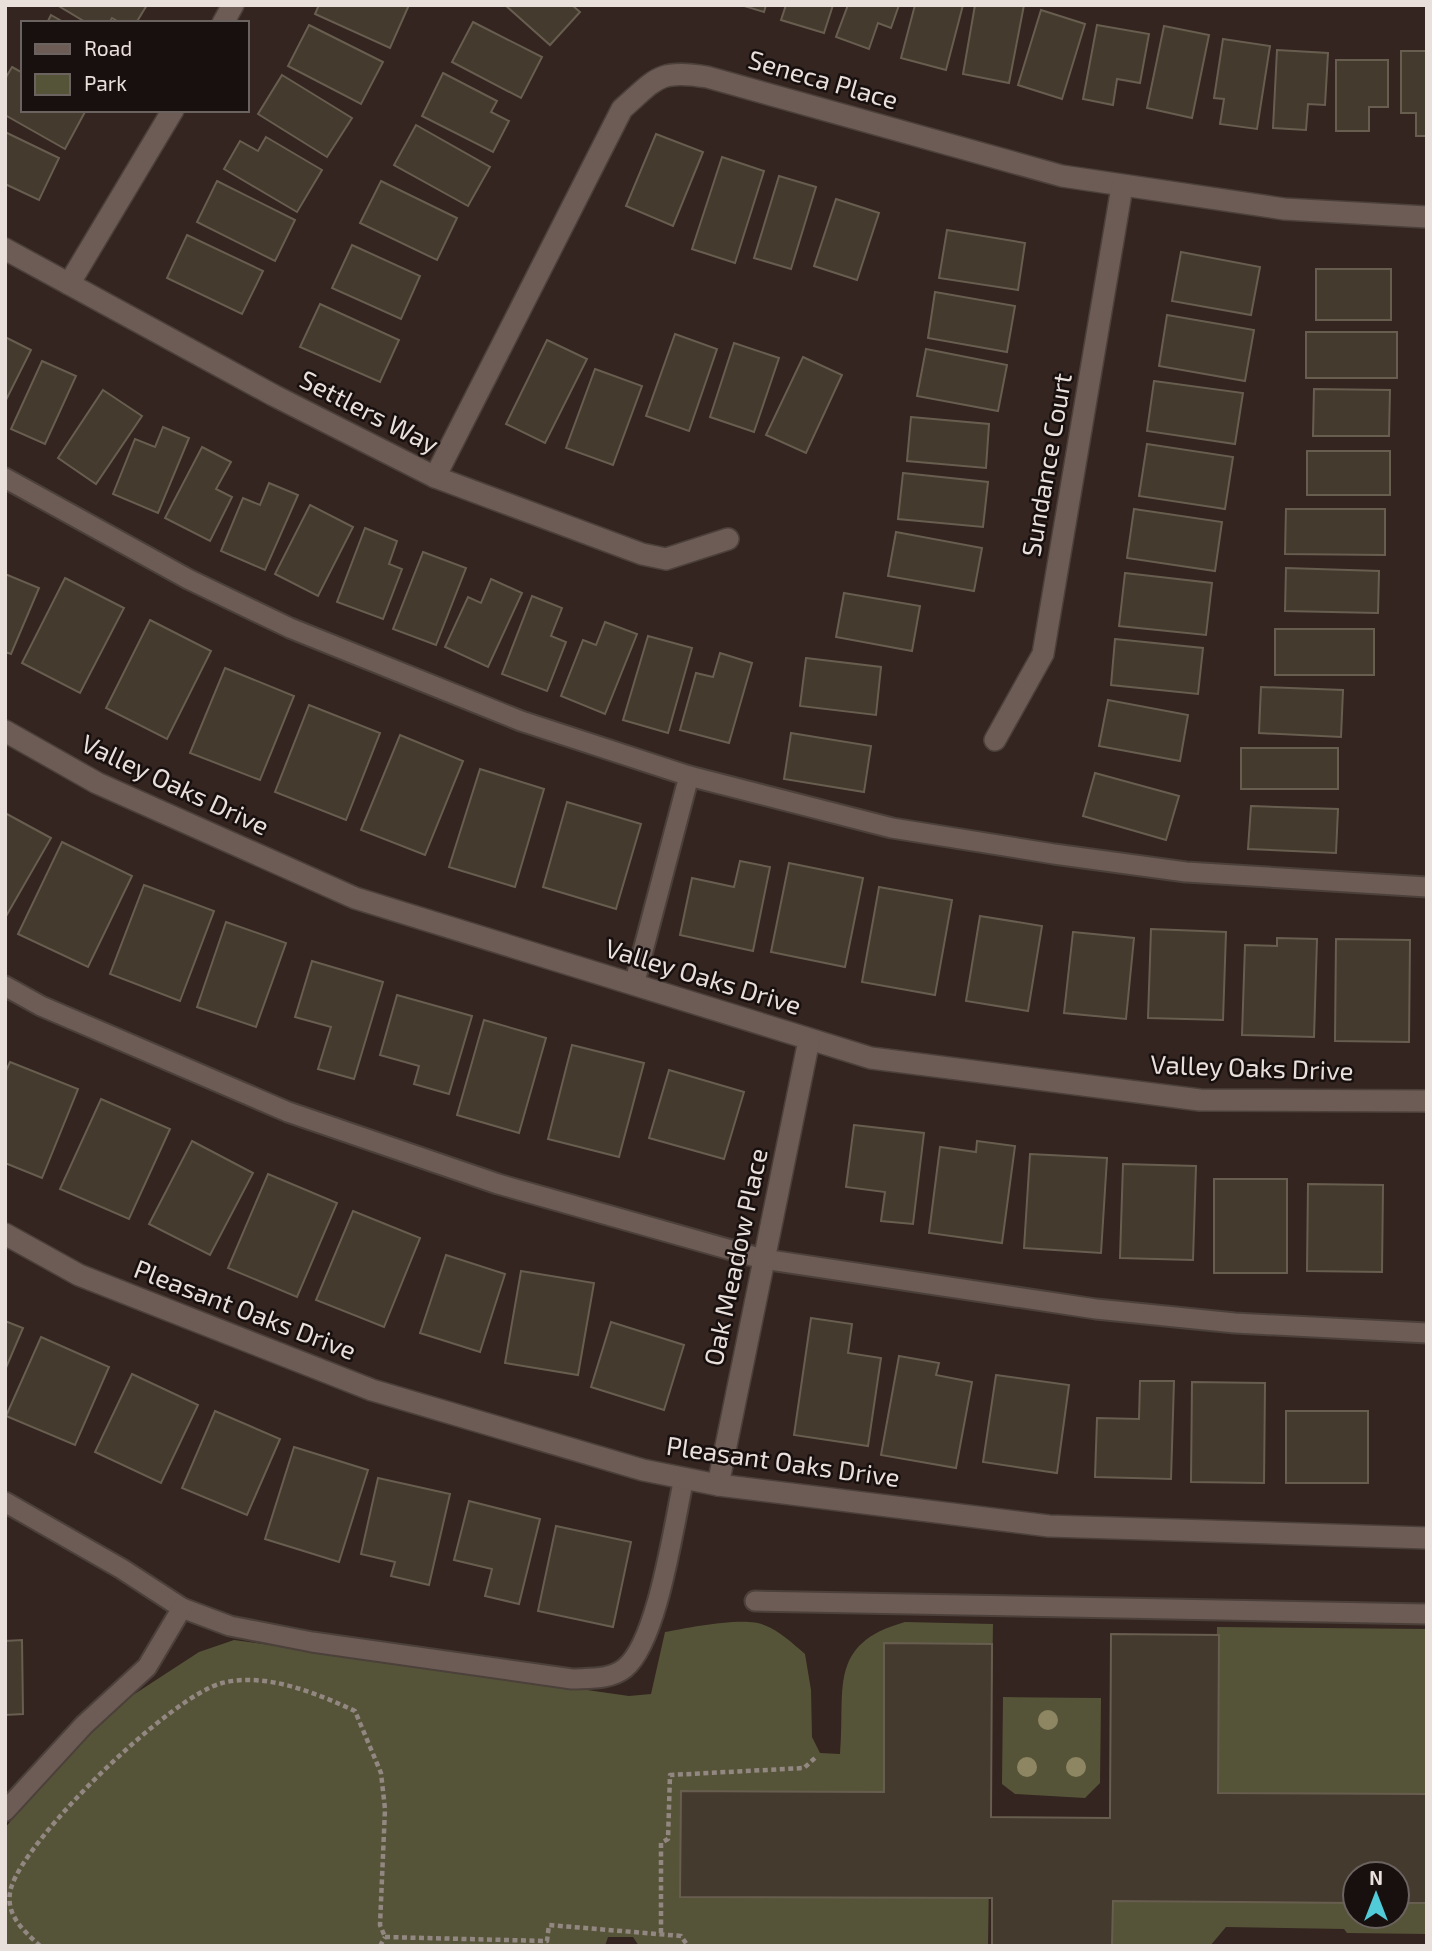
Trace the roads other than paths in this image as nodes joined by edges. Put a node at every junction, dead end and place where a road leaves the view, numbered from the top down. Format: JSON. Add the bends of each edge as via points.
{"nodes":[{"id":1,"x":233,"y":5,"type":"edge"},
{"id":2,"x":224,"y":21,"type":"edge"},
{"id":3,"x":172,"y":112,"type":"edge"},
{"id":4,"x":1122,"y":187,"type":"junction"},
{"id":5,"x":1427,"y":217,"type":"edge"},
{"id":6,"x":5,"y":249,"type":"edge"},
{"id":7,"x":69,"y":284,"type":"junction"},
{"id":8,"x":435,"y":477,"type":"junction"},
{"id":9,"x":5,"y":478,"type":"edge"},
{"id":10,"x":728,"y":539,"type":"dead end"},
{"id":11,"x":5,"y":731,"type":"edge"},
{"id":12,"x":995,"y":740,"type":"dead end"},
{"id":13,"x":689,"y":776,"type":"junction"},
{"id":14,"x":1427,"y":887,"type":"edge"},
{"id":15,"x":634,"y":985,"type":"junction"},
{"id":16,"x":5,"y":986,"type":"edge"},
{"id":17,"x":809,"y":1040,"type":"junction"},
{"id":18,"x":1427,"y":1101,"type":"edge"},
{"id":19,"x":5,"y":1234,"type":"edge"},
{"id":20,"x":763,"y":1259,"type":"junction"},
{"id":21,"x":1427,"y":1333,"type":"edge"},
{"id":22,"x":684,"y":1478,"type":"junction"},
{"id":23,"x":718,"y":1485,"type":"junction"},
{"id":24,"x":5,"y":1503,"type":"edge"},
{"id":25,"x":1427,"y":1538,"type":"edge"},
{"id":26,"x":755,"y":1601,"type":"dead end"},
{"id":27,"x":182,"y":1608,"type":"junction"},
{"id":28,"x":1427,"y":1614,"type":"edge"},
{"id":29,"x":5,"y":1811,"type":"edge"}],
"edges":[{"from":1,"to":2,"type":"street"},
{"from":3,"to":7,"type":"street"},
{"from":4,"to":5,"type":"street","name":"Seneca Place","via":[[1284,209]]},
{"from":4,"to":8,"type":"street","name":"Seneca Place","via":[[1062,176],[675,72],[652,83],[622,109]]},
{"from":4,"to":12,"type":"street","name":"Sundance Court","via":[[1043,654]]},
{"from":6,"to":7,"type":"street","name":"Settlers Way"},
{"from":7,"to":8,"type":"street","name":"Settlers Way"},
{"from":8,"to":10,"type":"street","name":"Settlers Way","via":[[642,554],[666,559]]},
{"from":9,"to":13,"type":"lane","via":[[188,579],[290,628],[521,721]]},
{"from":11,"to":15,"type":"street","name":"Valley Oaks Drive","via":[[97,783],[355,898]]},
{"from":13,"to":14,"type":"lane","via":[[892,828],[1054,854],[1199,873]]},
{"from":13,"to":15,"type":"lane"},
{"from":15,"to":17,"type":"street","name":"Valley Oaks Drive"},
{"from":16,"to":20,"type":"lane","via":[[41,1006],[288,1112],[498,1184]]},
{"from":17,"to":18,"type":"street","name":"Valley Oaks Drive","via":[[871,1058],[1200,1100]]},
{"from":17,"to":20,"type":"street","name":"Oak Meadow Place"},
{"from":19,"to":22,"type":"street","name":"Pleasant Oaks Drive","via":[[79,1275],[372,1390]]},
{"from":20,"to":21,"type":"lane","via":[[1096,1309],[1235,1323]]},
{"from":20,"to":23,"type":"street","name":"Oak Meadow Place"},
{"from":22,"to":23,"type":"street","name":"Pleasant Oaks Drive"},
{"from":22,"to":27,"type":"lane","via":[[645,1640],[623,1670],[606,1677],[572,1679],[312,1642],[230,1626]]},
{"from":23,"to":25,"type":"street","name":"Pleasant Oaks Drive","via":[[1049,1527]]},
{"from":24,"to":27,"type":"lane"},
{"from":26,"to":28,"type":"lane"},
{"from":27,"to":29,"type":"lane","via":[[147,1667],[83,1725]]}]}
